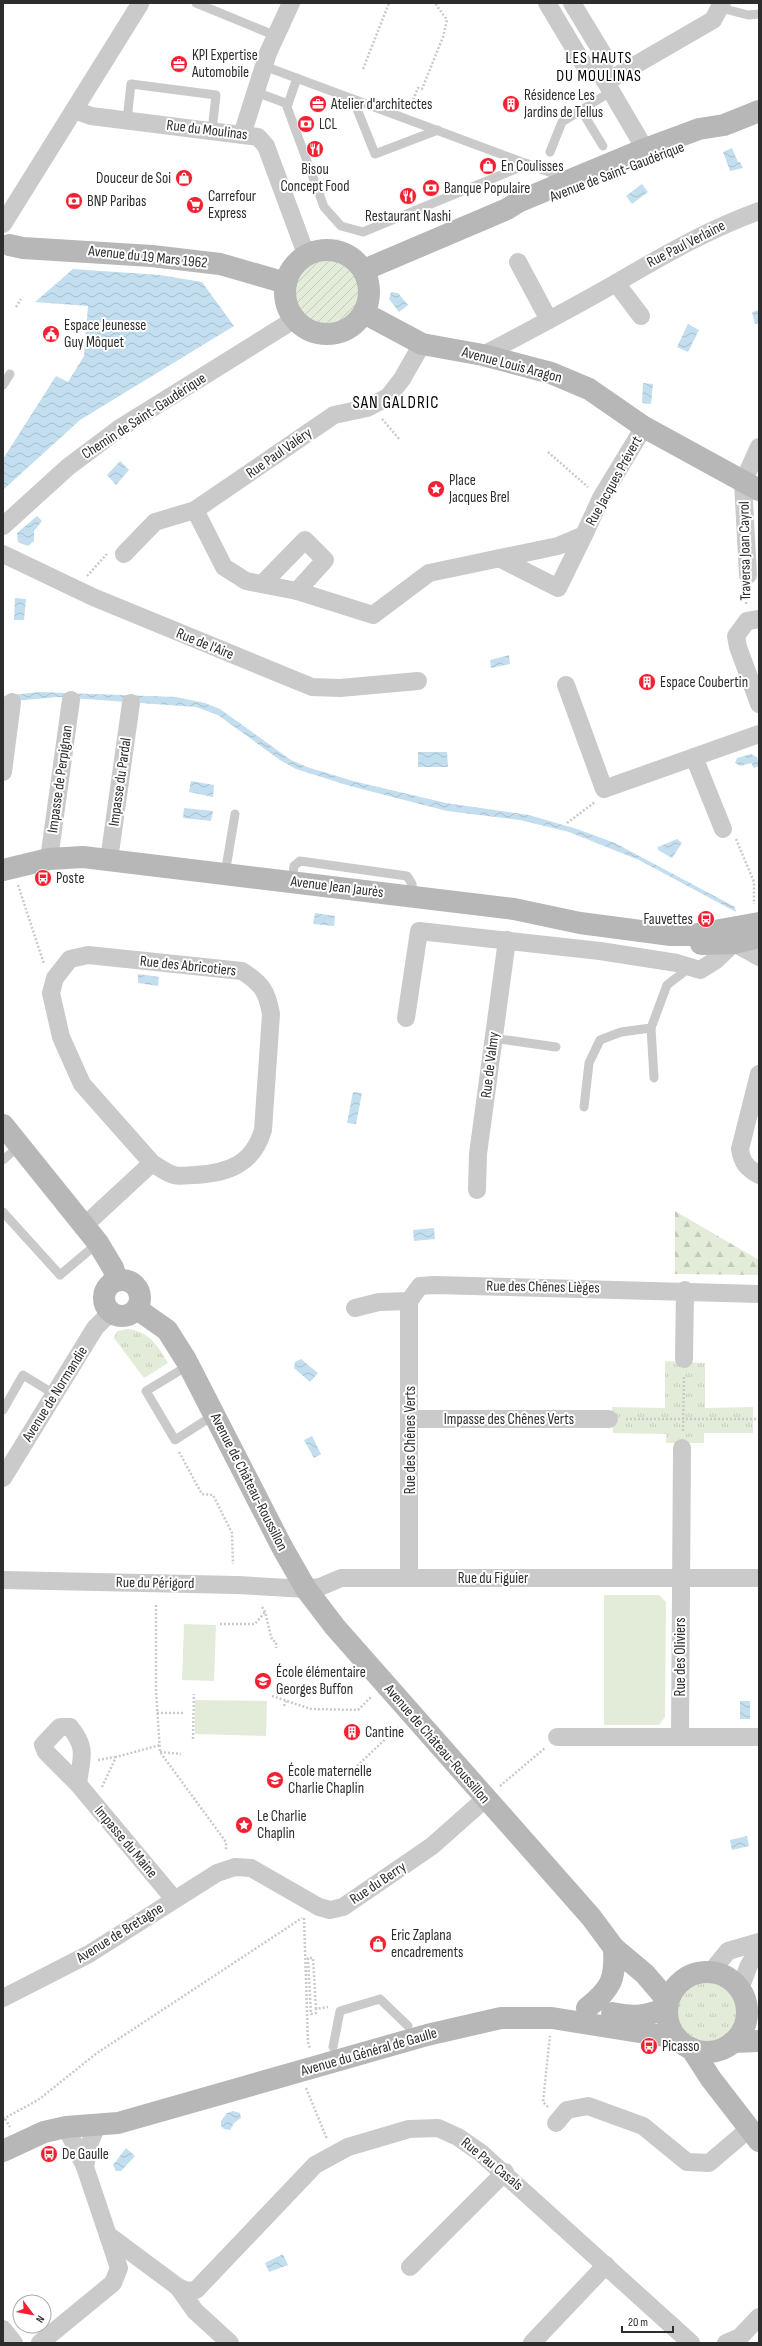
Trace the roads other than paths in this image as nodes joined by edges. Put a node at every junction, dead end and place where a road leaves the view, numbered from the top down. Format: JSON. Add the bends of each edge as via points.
{"nodes":[{"id":1,"x":196,"y":3,"type":"edge"},
{"id":2,"x":291,"y":3,"type":"edge"},
{"id":3,"x":547,"y":3,"type":"edge"},
{"id":4,"x":572,"y":3,"type":"edge"},
{"id":5,"x":140,"y":4,"type":"edge"},
{"id":6,"x":722,"y":6,"type":"edge"},
{"id":7,"x":759,"y":14,"type":"edge"},
{"id":8,"x":276,"y":36,"type":"junction"},
{"id":9,"x":264,"y":66,"type":"junction"},
{"id":10,"x":297,"y":78,"type":"junction"},
{"id":11,"x":606,"y":82,"type":"junction"},
{"id":12,"x":256,"y":92,"type":"junction"},
{"id":13,"x":353,"y":98,"type":"junction"},
{"id":14,"x":288,"y":104,"type":"junction"},
{"id":15,"x":75,"y":110,"type":"junction"},
{"id":16,"x":581,"y":110,"type":"junction"},
{"id":17,"x":759,"y":111,"type":"edge"},
{"id":18,"x":126,"y":120,"type":"junction"},
{"id":19,"x":724,"y":125,"type":"junction"},
{"id":20,"x":212,"y":130,"type":"junction"},
{"id":21,"x":438,"y":130,"type":"junction"},
{"id":22,"x":242,"y":135,"type":"junction"},
{"id":23,"x":603,"y":146,"type":"dead end"},
{"id":24,"x":645,"y":149,"type":"junction"},
{"id":25,"x":550,"y":152,"type":"dead end"},
{"id":26,"x":528,"y":164,"type":"junction"},
{"id":27,"x":570,"y":180,"type":"junction"},
{"id":28,"x":507,"y":209,"type":"junction"},
{"id":29,"x":759,"y":211,"type":"edge"},
{"id":30,"x":4,"y":237,"type":"edge"},
{"id":31,"x":313,"y":252,"type":"junction"},
{"id":32,"x":518,"y":262,"type":"dead end"},
{"id":33,"x":364,"y":270,"type":"junction"},
{"id":34,"x":286,"y":283,"type":"junction"},
{"id":35,"x":616,"y":283,"type":"junction"},
{"id":36,"x":364,"y":313,"type":"junction"},
{"id":37,"x":640,"y":316,"type":"dead end"},
{"id":38,"x":295,"y":319,"type":"junction"},
{"id":39,"x":549,"y":320,"type":"junction"},
{"id":40,"x":422,"y":344,"type":"junction"},
{"id":41,"x":483,"y":355,"type":"junction"},
{"id":42,"x":10,"y":374,"type":"dead end"},
{"id":43,"x":3,"y":385,"type":"edge"},
{"id":44,"x":644,"y":427,"type":"junction"},
{"id":45,"x":759,"y":447,"type":"edge"},
{"id":46,"x":751,"y":486,"type":"edge"},
{"id":47,"x":195,"y":510,"type":"junction"},
{"id":48,"x":3,"y":526,"type":"edge"},
{"id":49,"x":584,"y":535,"type":"junction"},
{"id":50,"x":3,"y":554,"type":"edge"},
{"id":51,"x":124,"y":554,"type":"road end"},
{"id":52,"x":501,"y":559,"type":"junction"},
{"id":53,"x":748,"y":575,"type":"road end"},
{"id":54,"x":263,"y":583,"type":"junction"},
{"id":55,"x":297,"y":591,"type":"junction"},
{"id":56,"x":753,"y":620,"type":"edge"},
{"id":57,"x":418,"y":681,"type":"dead end"},
{"id":58,"x":566,"y":684,"type":"dead end"},
{"id":59,"x":71,"y":700,"type":"dead end"},
{"id":60,"x":12,"y":702,"type":"dead end"},
{"id":61,"x":131,"y":703,"type":"dead end"},
{"id":62,"x":759,"y":704,"type":"edge"},
{"id":63,"x":759,"y":734,"type":"edge"},
{"id":64,"x":694,"y":757,"type":"junction"},
{"id":65,"x":3,"y":772,"type":"edge"},
{"id":66,"x":235,"y":814,"type":"dead end"},
{"id":67,"x":722,"y":829,"type":"road end"},
{"id":68,"x":48,"y":859,"type":"junction"},
{"id":69,"x":109,"y":860,"type":"junction"},
{"id":70,"x":3,"y":870,"type":"edge"},
{"id":71,"x":224,"y":874,"type":"junction"},
{"id":72,"x":756,"y":915,"type":"edge"},
{"id":73,"x":733,"y":936,"type":"junction"},
{"id":74,"x":759,"y":937,"type":"edge"},
{"id":75,"x":507,"y":940,"type":"junction"},
{"id":76,"x":759,"y":957,"type":"edge"},
{"id":77,"x":689,"y":968,"type":"junction"},
{"id":78,"x":406,"y":1018,"type":"dead end"},
{"id":79,"x":651,"y":1028,"type":"junction"},
{"id":80,"x":493,"y":1038,"type":"junction"},
{"id":81,"x":556,"y":1047,"type":"dead end"},
{"id":82,"x":759,"y":1074,"type":"edge"},
{"id":83,"x":654,"y":1078,"type":"dead end"},
{"id":84,"x":584,"y":1106,"type":"dead end"},
{"id":85,"x":3,"y":1125,"type":"edge"},
{"id":86,"x":20,"y":1145,"type":"junction"},
{"id":87,"x":3,"y":1160,"type":"edge"},
{"id":88,"x":152,"y":1163,"type":"junction"},
{"id":89,"x":759,"y":1175,"type":"edge"},
{"id":90,"x":477,"y":1190,"type":"dead end"},
{"id":91,"x":3,"y":1212,"type":"edge"},
{"id":92,"x":85,"y":1225,"type":"junction"},
{"id":93,"x":98,"y":1243,"type":"junction"},
{"id":94,"x":117,"y":1280,"type":"junction"},
{"id":95,"x":685,"y":1290,"type":"junction"},
{"id":96,"x":759,"y":1294,"type":"edge"},
{"id":97,"x":410,"y":1301,"type":"junction"},
{"id":98,"x":355,"y":1308,"type":"dead end"},
{"id":99,"x":137,"y":1309,"type":"junction"},
{"id":100,"x":111,"y":1312,"type":"junction"},
{"id":101,"x":684,"y":1359,"type":"road end"},
{"id":102,"x":190,"y":1365,"type":"junction"},
{"id":103,"x":54,"y":1394,"type":"junction"},
{"id":104,"x":3,"y":1410,"type":"edge"},
{"id":105,"x":214,"y":1415,"type":"junction"},
{"id":106,"x":410,"y":1419,"type":"junction"},
{"id":107,"x":609,"y":1419,"type":"road end"},
{"id":108,"x":682,"y":1448,"type":"road end"},
{"id":109,"x":3,"y":1478,"type":"edge"},
{"id":110,"x":410,"y":1578,"type":"junction"},
{"id":111,"x":681,"y":1578,"type":"junction"},
{"id":112,"x":759,"y":1578,"type":"edge"},
{"id":113,"x":3,"y":1580,"type":"edge"},
{"id":114,"x":306,"y":1589,"type":"junction"},
{"id":115,"x":680,"y":1735,"type":"junction"},
{"id":116,"x":759,"y":1736,"type":"edge"},
{"id":117,"x":557,"y":1737,"type":"road end"},
{"id":118,"x":78,"y":1784,"type":"dead end"},
{"id":119,"x":485,"y":1799,"type":"junction"},
{"id":120,"x":231,"y":1868,"type":"joint"},
{"id":121,"x":174,"y":1899,"type":"junction"},
{"id":122,"x":759,"y":1942,"type":"edge"},
{"id":123,"x":614,"y":1948,"type":"junction"},
{"id":124,"x":759,"y":1950,"type":"edge"},
{"id":125,"x":642,"y":1971,"type":"junction"},
{"id":126,"x":711,"y":1972,"type":"junction"},
{"id":127,"x":683,"y":1979,"type":"junction"},
{"id":128,"x":3,"y":1998,"type":"edge"},
{"id":129,"x":749,"y":2004,"type":"edge"},
{"id":130,"x":668,"y":2005,"type":"junction"},
{"id":131,"x":587,"y":2008,"type":"junction"},
{"id":132,"x":408,"y":2026,"type":"junction"},
{"id":133,"x":759,"y":2041,"type":"edge"},
{"id":134,"x":684,"y":2043,"type":"junction"},
{"id":135,"x":729,"y":2044,"type":"junction"},
{"id":136,"x":333,"y":2047,"type":"junction"},
{"id":137,"x":307,"y":2062,"type":"junction"},
{"id":138,"x":722,"y":2091,"type":"junction"},
{"id":139,"x":70,"y":2119,"type":"junction"},
{"id":140,"x":558,"y":2120,"type":"road end"},
{"id":141,"x":97,"y":2125,"type":"junction"},
{"id":142,"x":754,"y":2135,"type":"edge"},
{"id":143,"x":3,"y":2137,"type":"edge"},
{"id":144,"x":3,"y":2152,"type":"edge"},
{"id":145,"x":85,"y":2167,"type":"junction"},
{"id":146,"x":504,"y":2172,"type":"junction"},
{"id":147,"x":108,"y":2235,"type":"junction"},
{"id":148,"x":606,"y":2265,"type":"junction"},
{"id":149,"x":410,"y":2267,"type":"dead end"},
{"id":150,"x":178,"y":2287,"type":"junction"},
{"id":151,"x":759,"y":2317,"type":"edge"},
{"id":152,"x":3,"y":2329,"type":"edge"},
{"id":153,"x":14,"y":2343,"type":"edge"},
{"id":154,"x":40,"y":2343,"type":"edge"},
{"id":155,"x":230,"y":2343,"type":"edge"},
{"id":156,"x":532,"y":2343,"type":"edge"},
{"id":157,"x":691,"y":2343,"type":"edge"},
{"id":158,"x":726,"y":2343,"type":"edge"}],
"edges":[{"from":1,"to":8,"type":"lane"},
{"from":2,"to":8,"type":"street"},
{"from":3,"to":11,"type":"street","via":[[587,70]]},
{"from":4,"to":11,"type":"street","via":[[606,59]]},
{"from":5,"to":15,"type":"street"},
{"from":6,"to":7,"type":"lane","via":[[748,15]]},
{"from":6,"to":11,"type":"street","via":[[714,20]]},
{"from":8,"to":9,"type":"street"},
{"from":9,"to":10,"type":"lane"},
{"from":9,"to":12,"type":"street"},
{"from":10,"to":13,"type":"lane"},
{"from":10,"to":14,"type":"lane"},
{"from":11,"to":16,"type":"lane"},
{"from":11,"to":24,"type":"street"},
{"from":12,"to":14,"type":"lane"},
{"from":12,"to":22,"type":"street"},
{"from":13,"to":21,"type":"lane"},
{"from":13,"to":21,"type":"lane","via":[[375,154]]},
{"from":14,"to":26,"type":"lane","via":[[324,207],[341,226],[350,230],[363,232]]},
{"from":15,"to":18,"type":"street","name":"Rue du Moulinas","via":[[91,116]]},
{"from":15,"to":30,"type":"street"},
{"from":16,"to":23,"type":"lane"},
{"from":16,"to":25,"type":"lane","via":[[562,122]]},
{"from":17,"to":19,"type":"street","name":"Avenue de Saint-Gaudérique"},
{"from":18,"to":20,"type":"street","name":"Rue du Moulinas"},
{"from":18,"to":20,"type":"lane","via":[[131,84],[216,95]]},
{"from":19,"to":24,"type":"street","name":"Avenue de Saint-Gaudérique","via":[[699,129]]},
{"from":19,"to":28,"type":"street","name":"Avenue de Saint-Gaudérique","via":[[710,136],[522,209]]},
{"from":20,"to":22,"type":"street","name":"Rue du Moulinas"},
{"from":21,"to":26,"type":"lane"},
{"from":22,"to":31,"type":"street","name":"Rue du Moulinas","via":[[258,137],[266,146],[303,246]]},
{"from":24,"to":27,"type":"street","name":"Avenue de Saint-Gaudérique"},
{"from":26,"to":27,"type":"lane"},
{"from":27,"to":28,"type":"street","name":"Avenue de Saint-Gaudérique"},
{"from":28,"to":33,"type":"street","name":"Avenue de Saint-Gaudérique"},
{"from":29,"to":35,"type":"street","name":"Rue Paul Verlaine","via":[[722,224],[678,246]]},
{"from":30,"to":34,"type":"street","name":"Avenue du 19 Mars 1962","via":[[23,248],[152,256],[220,264]]},
{"from":31,"to":33,"type":"street","via":[[335,251],[350,256]]},
{"from":31,"to":34,"type":"street","via":[[296,264]]},
{"from":32,"to":39,"type":"street"},
{"from":33,"to":36,"type":"street","via":[[369,284],[369,299]]},
{"from":34,"to":38,"type":"street","via":[[285,296],[288,308]]},
{"from":35,"to":37,"type":"street"},
{"from":35,"to":39,"type":"street","name":"Rue Paul Verlaine"},
{"from":36,"to":38,"type":"street","via":[[356,324],[335,334],[314,333],[303,328]]},
{"from":36,"to":40,"type":"street","name":"Avenue Louis Aragon"},
{"from":38,"to":48,"type":"street","name":"Chemin de Saint-Gaudérique","via":[[120,428],[68,466]]},
{"from":39,"to":41,"type":"street","name":"Rue Paul Verlaine"},
{"from":40,"to":41,"type":"street","name":"Avenue Louis Aragon"},
{"from":40,"to":47,"type":"street","name":"Rue Paul Valéry","via":[[402,379],[388,397],[367,408],[334,414]]},
{"from":41,"to":44,"type":"street","name":"Avenue Louis Aragon","via":[[551,373],[589,389]]},
{"from":42,"to":43,"type":"lane"},
{"from":44,"to":46,"type":"street","name":"Avenue Louis Aragon"},
{"from":44,"to":49,"type":"street","name":"Rue Jacques Prévert","via":[[601,498]]},
{"from":45,"to":46,"type":"street"},
{"from":46,"to":53,"type":"street","name":"Traversa Joan Cayrol"},
{"from":47,"to":51,"type":"street","name":"Rue Paul Valéry","via":[[154,522]]},
{"from":47,"to":54,"type":"street","name":"Rue Jacques Prévert","via":[[224,567],[246,581]]},
{"from":49,"to":52,"type":"street","name":"Rue Jacques Prévert","via":[[558,546]]},
{"from":49,"to":52,"type":"street","name":"Rue Jacques Prévert","via":[[558,588]]},
{"from":50,"to":57,"type":"street","name":"Rue de l'Aire","via":[[93,597],[312,686],[340,688]]},
{"from":52,"to":55,"type":"street","name":"Rue Jacques Prévert","via":[[429,573],[373,615]]},
{"from":54,"to":55,"type":"street","name":"Rue Jacques Prévert"},
{"from":54,"to":55,"type":"street","via":[[305,540],[325,560]]},
{"from":56,"to":62,"type":"street","via":[[736,636]]},
{"from":58,"to":64,"type":"street","via":[[604,789]]},
{"from":59,"to":68,"type":"street","name":"Impasse de Perpignan"},
{"from":60,"to":65,"type":"street"},
{"from":61,"to":69,"type":"street","name":"Impasse du Pardal"},
{"from":63,"to":64,"type":"street"},
{"from":64,"to":67,"type":"street"},
{"from":66,"to":71,"type":"lane"},
{"from":68,"to":69,"type":"street","name":"Avenue Jean Jaurès","via":[[83,857]]},
{"from":68,"to":70,"type":"street","name":"Avenue Jean Jaurès"},
{"from":69,"to":71,"type":"street","name":"Avenue Jean Jaurès"},
{"from":71,"to":73,"type":"street","name":"Avenue Jean Jaurès","via":[[514,909],[580,923],[671,935]]},
{"from":72,"to":73,"type":"street"},
{"from":73,"to":74,"type":"street"},
{"from":73,"to":76,"type":"street"},
{"from":73,"to":77,"type":"street","via":[[716,960],[700,970]]},
{"from":75,"to":77,"type":"street","via":[[600,951]]},
{"from":75,"to":78,"type":"street","via":[[419,931]]},
{"from":75,"to":80,"type":"street","name":"Rue de Valmy"},
{"from":77,"to":79,"type":"lane","via":[[667,985]]},
{"from":79,"to":83,"type":"lane"},
{"from":79,"to":84,"type":"lane","via":[[621,1032],[600,1040],[589,1063]]},
{"from":80,"to":81,"type":"lane"},
{"from":80,"to":90,"type":"street","name":"Rue de Valmy","via":[[478,1154]]},
{"from":82,"to":89,"type":"street","via":[[740,1149],[741,1158],[747,1168]]},
{"from":85,"to":86,"type":"street"},
{"from":86,"to":87,"type":"lane"},
{"from":86,"to":92,"type":"street"},
{"from":88,"to":88,"type":"street","name":"Rue des Abricotiers","via":[[175,1176],[203,1175],[231,1170],[244,1162],[258,1145],[263,1130],[272,1014],[269,999],[260,983],[242,971],[88,955],[70,960],[55,978],[51,993],[61,1037],[82,1084]]},
{"from":88,"to":92,"type":"street"},
{"from":91,"to":93,"type":"lane","via":[[60,1275]]},
{"from":92,"to":93,"type":"street"},
{"from":93,"to":94,"type":"street"},
{"from":94,"to":99,"type":"street","via":[[128,1280],[137,1287],[141,1298]]},
{"from":94,"to":100,"type":"street","via":[[108,1286],[105,1292],[104,1303]]},
{"from":95,"to":96,"type":"street","name":"Rue des Chênes Lièges"},
{"from":95,"to":97,"type":"street","name":"Rue des Chênes Lièges","via":[[434,1285],[420,1286]]},
{"from":95,"to":101,"type":"street"},
{"from":97,"to":98,"type":"street","via":[[379,1302]]},
{"from":97,"to":106,"type":"street","name":"Rue des Chênes Verts"},
{"from":99,"to":100,"type":"street","via":[[122,1316]]},
{"from":99,"to":102,"type":"street","name":"Avenue de Château-Roussillon","via":[[167,1330]]},
{"from":100,"to":103,"type":"street","name":"Avenue de Normandie","via":[[95,1328]]},
{"from":102,"to":105,"type":"street","name":"Avenue de Château-Roussillon"},
{"from":102,"to":105,"type":"lane","via":[[146,1391],[175,1440]]},
{"from":103,"to":104,"type":"lane","via":[[24,1375]]},
{"from":103,"to":109,"type":"street","name":"Avenue de Normandie"},
{"from":105,"to":114,"type":"street","name":"Avenue de Château-Roussillon"},
{"from":106,"to":107,"type":"street","name":"Impasse des Chênes Verts"},
{"from":106,"to":110,"type":"street","name":"Rue des Chênes Verts"},
{"from":108,"to":111,"type":"street"},
{"from":110,"to":111,"type":"street","name":"Rue du Figuier"},
{"from":110,"to":114,"type":"street","name":"Rue du Figuier","via":[[341,1578],[320,1587]]},
{"from":111,"to":112,"type":"street","name":"Rue du Figuier"},
{"from":111,"to":115,"type":"street","name":"Rue des Oliviers"},
{"from":113,"to":114,"type":"street","name":"Rue du Périgord"},
{"from":114,"to":119,"type":"street","name":"Avenue de Château-Roussillon","via":[[335,1627]]},
{"from":115,"to":116,"type":"street"},
{"from":115,"to":117,"type":"street"},
{"from":118,"to":121,"type":"street","name":"Impasse du Maine"},
{"from":119,"to":120,"type":"street","name":"Rue du Berry","via":[[432,1846],[343,1907],[309,1910],[251,1868]]},
{"from":119,"to":123,"type":"street","name":"Avenue de Château-Roussillon","via":[[590,1917]]},
{"from":120,"to":121,"type":"street","name":"Avenue de Bretagne","via":[[217,1873]]},
{"from":121,"to":128,"type":"street","name":"Avenue de Bretagne","via":[[89,1954]]},
{"from":122,"to":126,"type":"street","via":[[728,1952]]},
{"from":123,"to":125,"type":"street","name":"Avenue de Château-Roussillon"},
{"from":123,"to":131,"type":"street","via":[[612,1983],[602,1997]]},
{"from":124,"to":129,"type":"street","via":[[749,1965]]},
{"from":125,"to":127,"type":"street","name":"Avenue de Château-Roussillon"},
{"from":125,"to":130,"type":"street","name":"Avenue de Château-Roussillon"},
{"from":126,"to":127,"type":"street","via":[[692,1974]]},
{"from":126,"to":129,"type":"street","via":[[722,1974]]},
{"from":127,"to":130,"type":"street","via":[[674,1989]]},
{"from":129,"to":135,"type":"street","via":[[744,2026]]},
{"from":130,"to":131,"type":"street","name":"Avenue du Général de Gaulle","via":[[645,2016]]},
{"from":130,"to":134,"type":"street","via":[[667,2019]]},
{"from":131,"to":132,"type":"street","name":"Avenue du Général de Gaulle","via":[[564,2005],[492,2006]]},
{"from":132,"to":136,"type":"street","name":"Avenue du Général de Gaulle"},
{"from":132,"to":136,"type":"lane","via":[[380,1999],[340,2011]]},
{"from":133,"to":135,"type":"street"},
{"from":134,"to":135,"type":"street","via":[[702,2051],[714,2051]]},
{"from":134,"to":137,"type":"street","name":"Avenue du Général de Gaulle","via":[[552,2018],[501,2018]]},
{"from":134,"to":138,"type":"street"},
{"from":135,"to":138,"type":"street","via":[[720,2067]]},
{"from":136,"to":137,"type":"street","name":"Avenue du Général de Gaulle"},
{"from":137,"to":139,"type":"street","name":"Avenue du Général de Gaulle"},
{"from":137,"to":141,"type":"street","name":"Avenue du Général de Gaulle","via":[[118,2123]]},
{"from":138,"to":142,"type":"street"},
{"from":139,"to":141,"type":"street","name":"Avenue du Général de Gaulle"},
{"from":139,"to":143,"type":"street","name":"Avenue du Général de Gaulle","via":[[37,2120]]},
{"from":139,"to":144,"type":"street","name":"Avenue du Général de Gaulle"},
{"from":139,"to":145,"type":"street"},
{"from":140,"to":142,"type":"street","via":[[567,2110],[588,2106],[643,2126],[687,2162],[695,2163],[709,2163]]},
{"from":141,"to":145,"type":"street","via":[[89,2145]]},
{"from":145,"to":147,"type":"street"},
{"from":146,"to":148,"type":"street","name":"Rue Pau Casals"},
{"from":146,"to":149,"type":"street"},
{"from":146,"to":150,"type":"street","name":"Rue Pau Casals","via":[[458,2136],[438,2128],[409,2129],[348,2147],[315,2165],[196,2290],[187,2291]]},
{"from":147,"to":150,"type":"street"},
{"from":147,"to":154,"type":"street","via":[[118,2268],[113,2283]]},
{"from":148,"to":156,"type":"street"},
{"from":148,"to":157,"type":"street","name":"Rue Pau Casals"},
{"from":150,"to":155,"type":"street","via":[[195,2311]]},
{"from":151,"to":158,"type":"street","via":[[740,2338]]},
{"from":152,"to":153,"type":"street"}]}
